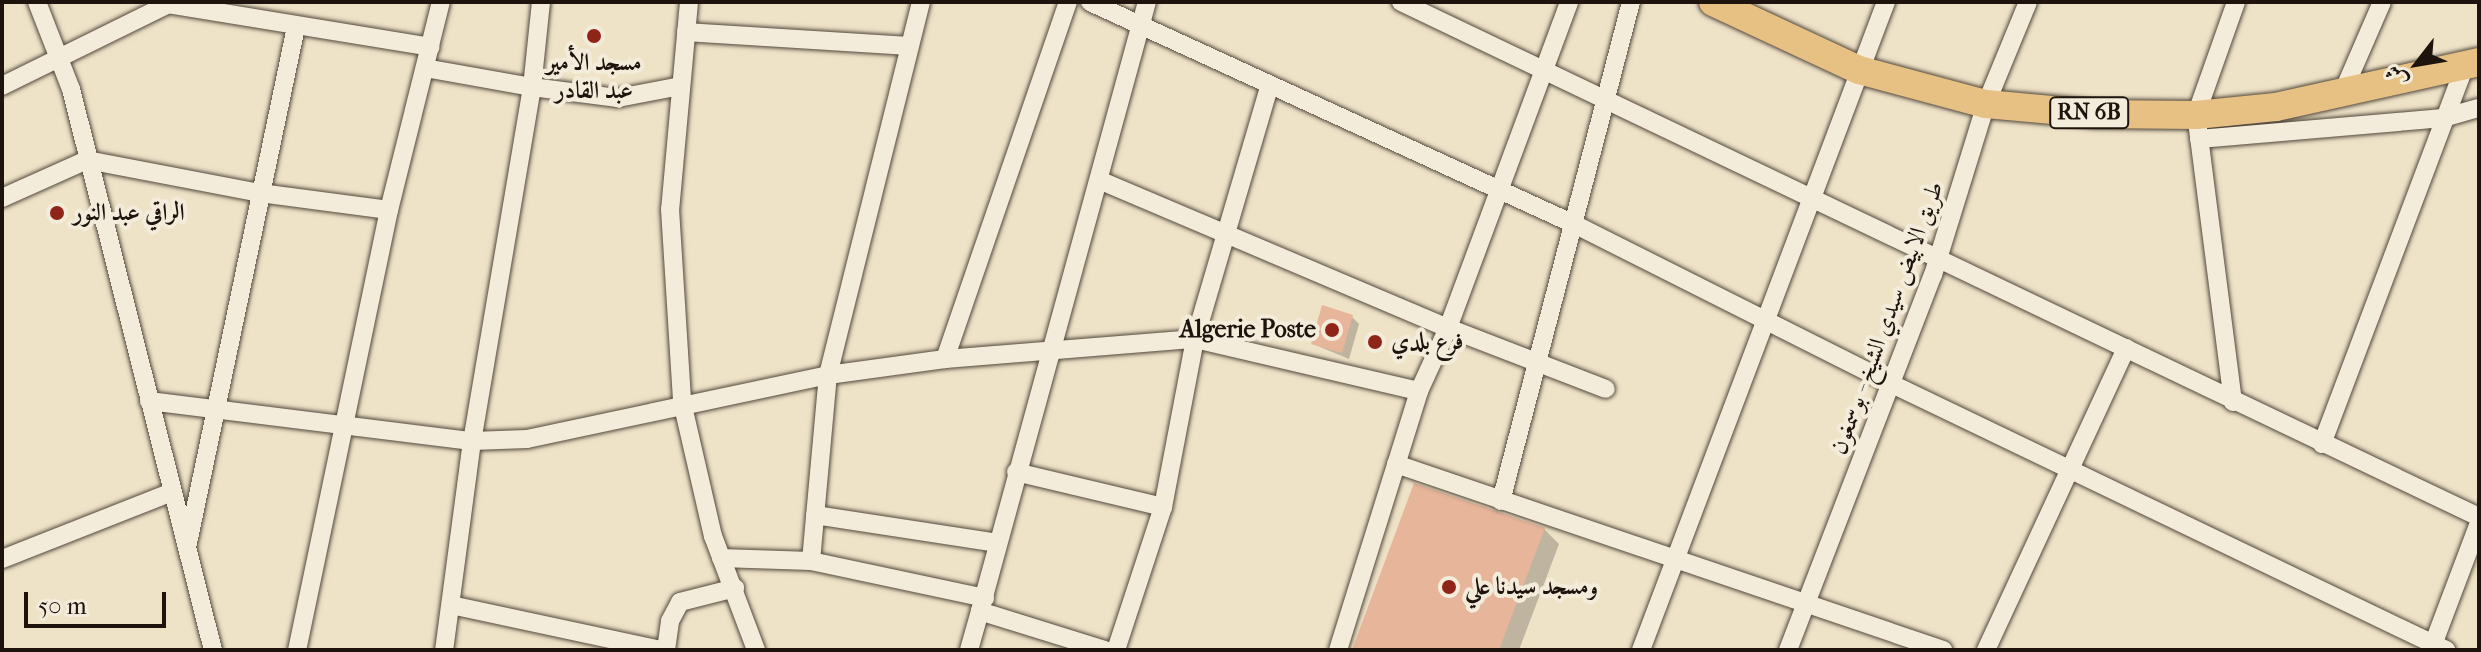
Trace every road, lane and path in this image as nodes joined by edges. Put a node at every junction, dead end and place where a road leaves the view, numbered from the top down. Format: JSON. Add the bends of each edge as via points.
{"nodes":[{"id":1,"x":37,"y":2,"type":"edge"},
{"id":2,"x":441,"y":2,"type":"edge"},
{"id":3,"x":541,"y":2,"type":"edge"},
{"id":4,"x":689,"y":2,"type":"edge"},
{"id":5,"x":921,"y":2,"type":"edge"},
{"id":6,"x":1068,"y":2,"type":"edge"},
{"id":7,"x":1090,"y":2,"type":"edge"},
{"id":8,"x":1147,"y":2,"type":"edge"},
{"id":9,"x":1401,"y":2,"type":"edge"},
{"id":10,"x":1569,"y":2,"type":"edge"},
{"id":11,"x":1631,"y":2,"type":"edge"},
{"id":12,"x":1713,"y":2,"type":"edge"},
{"id":13,"x":1886,"y":2,"type":"edge"},
{"id":14,"x":2028,"y":2,"type":"edge"},
{"id":15,"x":2236,"y":2,"type":"edge"},
{"id":16,"x":2382,"y":2,"type":"edge"},
{"id":17,"x":170,"y":3,"type":"edge"},
{"id":18,"x":1746,"y":10,"type":"edge"},
{"id":19,"x":1141,"y":24,"type":"junction"},
{"id":20,"x":296,"y":27,"type":"junction"},
{"id":21,"x":686,"y":32,"type":"junction"},
{"id":22,"x":909,"y":46,"type":"junction"},
{"id":23,"x":431,"y":47,"type":"junction"},
{"id":24,"x":59,"y":57,"type":"junction"},
{"id":25,"x":2472,"y":63,"type":"edge"},
{"id":26,"x":425,"y":68,"type":"junction"},
{"id":27,"x":1859,"y":70,"type":"junction"},
{"id":28,"x":1543,"y":73,"type":"junction"},
{"id":29,"x":2,"y":86,"type":"edge"},
{"id":30,"x":681,"y":86,"type":"junction"},
{"id":31,"x":532,"y":87,"type":"junction"},
{"id":32,"x":1269,"y":88,"type":"junction"},
{"id":33,"x":2342,"y":94,"type":"junction"},
{"id":34,"x":1602,"y":101,"type":"junction"},
{"id":35,"x":1986,"y":104,"type":"junction"},
{"id":36,"x":2479,"y":108,"type":"edge"},
{"id":37,"x":2443,"y":118,"type":"junction"},
{"id":38,"x":2198,"y":127,"type":"junction"},
{"id":39,"x":87,"y":160,"type":"junction"},
{"id":40,"x":1099,"y":180,"type":"junction"},
{"id":41,"x":1498,"y":190,"type":"junction"},
{"id":42,"x":260,"y":193,"type":"junction"},
{"id":43,"x":1813,"y":197,"type":"junction"},
{"id":44,"x":2,"y":198,"type":"edge"},
{"id":45,"x":389,"y":210,"type":"junction"},
{"id":46,"x":1576,"y":225,"type":"junction"},
{"id":47,"x":1228,"y":236,"type":"junction"},
{"id":48,"x":1939,"y":259,"type":"junction"},
{"id":49,"x":1767,"y":321,"type":"junction"},
{"id":50,"x":1448,"y":328,"type":"junction"},
{"id":51,"x":1195,"y":339,"type":"junction"},
{"id":52,"x":2126,"y":348,"type":"junction"},
{"id":53,"x":1051,"y":349,"type":"junction"},
{"id":54,"x":945,"y":359,"type":"junction"},
{"id":55,"x":1535,"y":362,"type":"junction"},
{"id":56,"x":828,"y":375,"type":"junction"},
{"id":57,"x":1892,"y":384,"type":"junction"},
{"id":58,"x":1606,"y":389,"type":"dead end"},
{"id":59,"x":1419,"y":391,"type":"junction"},
{"id":60,"x":149,"y":401,"type":"junction"},
{"id":61,"x":682,"y":402,"type":"junction"},
{"id":62,"x":2233,"y":402,"type":"junction"},
{"id":63,"x":215,"y":408,"type":"junction"},
{"id":64,"x":346,"y":422,"type":"junction"},
{"id":65,"x":472,"y":441,"type":"junction"},
{"id":66,"x":2322,"y":444,"type":"junction"},
{"id":67,"x":1396,"y":464,"type":"junction"},
{"id":68,"x":2070,"y":468,"type":"junction"},
{"id":69,"x":1016,"y":472,"type":"junction"},
{"id":70,"x":172,"y":492,"type":"junction"},
{"id":71,"x":1501,"y":501,"type":"junction"},
{"id":72,"x":1163,"y":507,"type":"junction"},
{"id":73,"x":815,"y":515,"type":"junction"},
{"id":74,"x":2479,"y":520,"type":"edge"},
{"id":75,"x":998,"y":543,"type":"junction"},
{"id":76,"x":186,"y":550,"type":"junction"},
{"id":77,"x":721,"y":558,"type":"junction"},
{"id":78,"x":1673,"y":558,"type":"junction"},
{"id":79,"x":2,"y":559,"type":"edge"},
{"id":80,"x":811,"y":561,"type":"junction"},
{"id":81,"x":735,"y":588,"type":"junction"},
{"id":82,"x":1806,"y":602,"type":"junction"},
{"id":83,"x":982,"y":604,"type":"junction"},
{"id":84,"x":451,"y":605,"type":"junction"},
{"id":85,"x":2437,"y":648,"type":"edge"},
{"id":86,"x":1939,"y":649,"type":"edge"},
{"id":87,"x":213,"y":650,"type":"edge"},
{"id":88,"x":297,"y":650,"type":"edge"},
{"id":89,"x":444,"y":650,"type":"edge"},
{"id":90,"x":664,"y":650,"type":"edge"},
{"id":91,"x":756,"y":650,"type":"edge"},
{"id":92,"x":969,"y":650,"type":"edge"},
{"id":93,"x":1105,"y":650,"type":"edge"},
{"id":94,"x":1116,"y":650,"type":"edge"},
{"id":95,"x":1338,"y":650,"type":"edge"},
{"id":96,"x":1641,"y":650,"type":"edge"},
{"id":97,"x":1788,"y":650,"type":"edge"},
{"id":98,"x":1986,"y":650,"type":"edge"}],
"edges":[{"from":1,"to":24,"type":"street"},
{"from":2,"to":23,"type":"street"},
{"from":3,"to":31,"type":"street"},
{"from":4,"to":21,"type":"street"},
{"from":5,"to":22,"type":"street"},
{"from":6,"to":54,"type":"street"},
{"from":7,"to":19,"type":"street"},
{"from":8,"to":19,"type":"street"},
{"from":9,"to":28,"type":"street"},
{"from":10,"to":28,"type":"street"},
{"from":11,"to":34,"type":"street"},
{"from":12,"to":18,"type":"main road","number":"RN 6B"},
{"from":13,"to":27,"type":"street"},
{"from":14,"to":35,"type":"street","name":"طريق الابيض سيدي الشيخ - بوسمغون"},
{"from":15,"to":38,"type":"street"},
{"from":16,"to":33,"type":"street"},
{"from":17,"to":20,"type":"street"},
{"from":17,"to":24,"type":"street"},
{"from":18,"to":27,"type":"main road","number":"RN 6B"},
{"from":19,"to":32,"type":"street"},
{"from":19,"to":40,"type":"street"},
{"from":20,"to":23,"type":"street"},
{"from":20,"to":42,"type":"street"},
{"from":21,"to":22,"type":"street"},
{"from":21,"to":30,"type":"street"},
{"from":22,"to":56,"type":"street"},
{"from":23,"to":26,"type":"street"},
{"from":24,"to":29,"type":"street"},
{"from":24,"to":39,"type":"street"},
{"from":25,"to":33,"type":"main road","number":"RN 6B"},
{"from":25,"to":37,"type":"street"},
{"from":26,"to":31,"type":"street"},
{"from":26,"to":45,"type":"street"},
{"from":27,"to":35,"type":"main road","number":"RN 6B"},
{"from":27,"to":43,"type":"street"},
{"from":28,"to":34,"type":"street"},
{"from":28,"to":41,"type":"street"},
{"from":30,"to":31,"type":"street","via":[[618,98]]},
{"from":30,"to":61,"type":"street","via":[[670,209]]},
{"from":31,"to":65,"type":"street"},
{"from":32,"to":41,"type":"street"},
{"from":32,"to":47,"type":"street"},
{"from":33,"to":38,"type":"main road","number":"RN 6B"},
{"from":34,"to":43,"type":"street"},
{"from":34,"to":46,"type":"street"},
{"from":35,"to":38,"type":"main road","number":"RN 6B"},
{"from":35,"to":48,"type":"street","name":"طريق الابيض سيدي الشيخ - بوسمغون"},
{"from":36,"to":37,"type":"street"},
{"from":37,"to":38,"type":"street"},
{"from":37,"to":66,"type":"street"},
{"from":38,"to":62,"type":"street"},
{"from":39,"to":42,"type":"street"},
{"from":39,"to":44,"type":"street"},
{"from":39,"to":60,"type":"street"},
{"from":40,"to":47,"type":"street"},
{"from":40,"to":53,"type":"street"},
{"from":41,"to":46,"type":"street"},
{"from":41,"to":50,"type":"street"},
{"from":42,"to":45,"type":"street"},
{"from":42,"to":63,"type":"street"},
{"from":43,"to":48,"type":"street"},
{"from":43,"to":49,"type":"street"},
{"from":45,"to":64,"type":"street"},
{"from":46,"to":49,"type":"street"},
{"from":46,"to":55,"type":"street"},
{"from":47,"to":50,"type":"street"},
{"from":47,"to":51,"type":"street"},
{"from":48,"to":52,"type":"street"},
{"from":48,"to":57,"type":"street","name":"طريق الابيض سيدي الشيخ - بوسمغون"},
{"from":49,"to":57,"type":"street"},
{"from":49,"to":78,"type":"street"},
{"from":50,"to":55,"type":"street"},
{"from":50,"to":59,"type":"street"},
{"from":51,"to":53,"type":"street"},
{"from":51,"to":59,"type":"street"},
{"from":51,"to":72,"type":"street"},
{"from":52,"to":62,"type":"street"},
{"from":52,"to":68,"type":"street"},
{"from":53,"to":54,"type":"street"},
{"from":53,"to":69,"type":"street"},
{"from":54,"to":56,"type":"street"},
{"from":55,"to":58,"type":"street"},
{"from":55,"to":71,"type":"street"},
{"from":56,"to":61,"type":"street"},
{"from":56,"to":73,"type":"street"},
{"from":57,"to":68,"type":"street"},
{"from":57,"to":82,"type":"street","name":"طريق الابيض سيدي الشيخ - بوسمغون"},
{"from":59,"to":67,"type":"street"},
{"from":60,"to":63,"type":"street"},
{"from":60,"to":70,"type":"street"},
{"from":61,"to":65,"type":"street","via":[[540,437]]},
{"from":61,"to":77,"type":"street"},
{"from":62,"to":66,"type":"street"},
{"from":63,"to":64,"type":"street"},
{"from":63,"to":76,"type":"street"},
{"from":64,"to":65,"type":"street"},
{"from":64,"to":88,"type":"street"},
{"from":65,"to":84,"type":"street"},
{"from":66,"to":74,"type":"street"},
{"from":67,"to":71,"type":"street"},
{"from":67,"to":95,"type":"street"},
{"from":68,"to":85,"type":"street"},
{"from":68,"to":98,"type":"street"},
{"from":69,"to":72,"type":"street"},
{"from":69,"to":75,"type":"street"},
{"from":70,"to":76,"type":"street"},
{"from":70,"to":79,"type":"street"},
{"from":71,"to":78,"type":"street"},
{"from":72,"to":94,"type":"street"},
{"from":73,"to":75,"type":"street"},
{"from":73,"to":80,"type":"street"},
{"from":74,"to":85,"type":"street"},
{"from":75,"to":83,"type":"street"},
{"from":76,"to":87,"type":"street"},
{"from":77,"to":80,"type":"street"},
{"from":77,"to":81,"type":"street"},
{"from":78,"to":82,"type":"street"},
{"from":78,"to":96,"type":"street"},
{"from":80,"to":83,"type":"street"},
{"from":81,"to":90,"type":"street","via":[[680,602]]},
{"from":81,"to":91,"type":"street"},
{"from":82,"to":86,"type":"street"},
{"from":82,"to":97,"type":"street","name":"طريق الابيض سيدي الشيخ - بوسمغون"},
{"from":83,"to":92,"type":"street"},
{"from":83,"to":93,"type":"street"},
{"from":84,"to":89,"type":"street"},
{"from":84,"to":90,"type":"street"}]}
